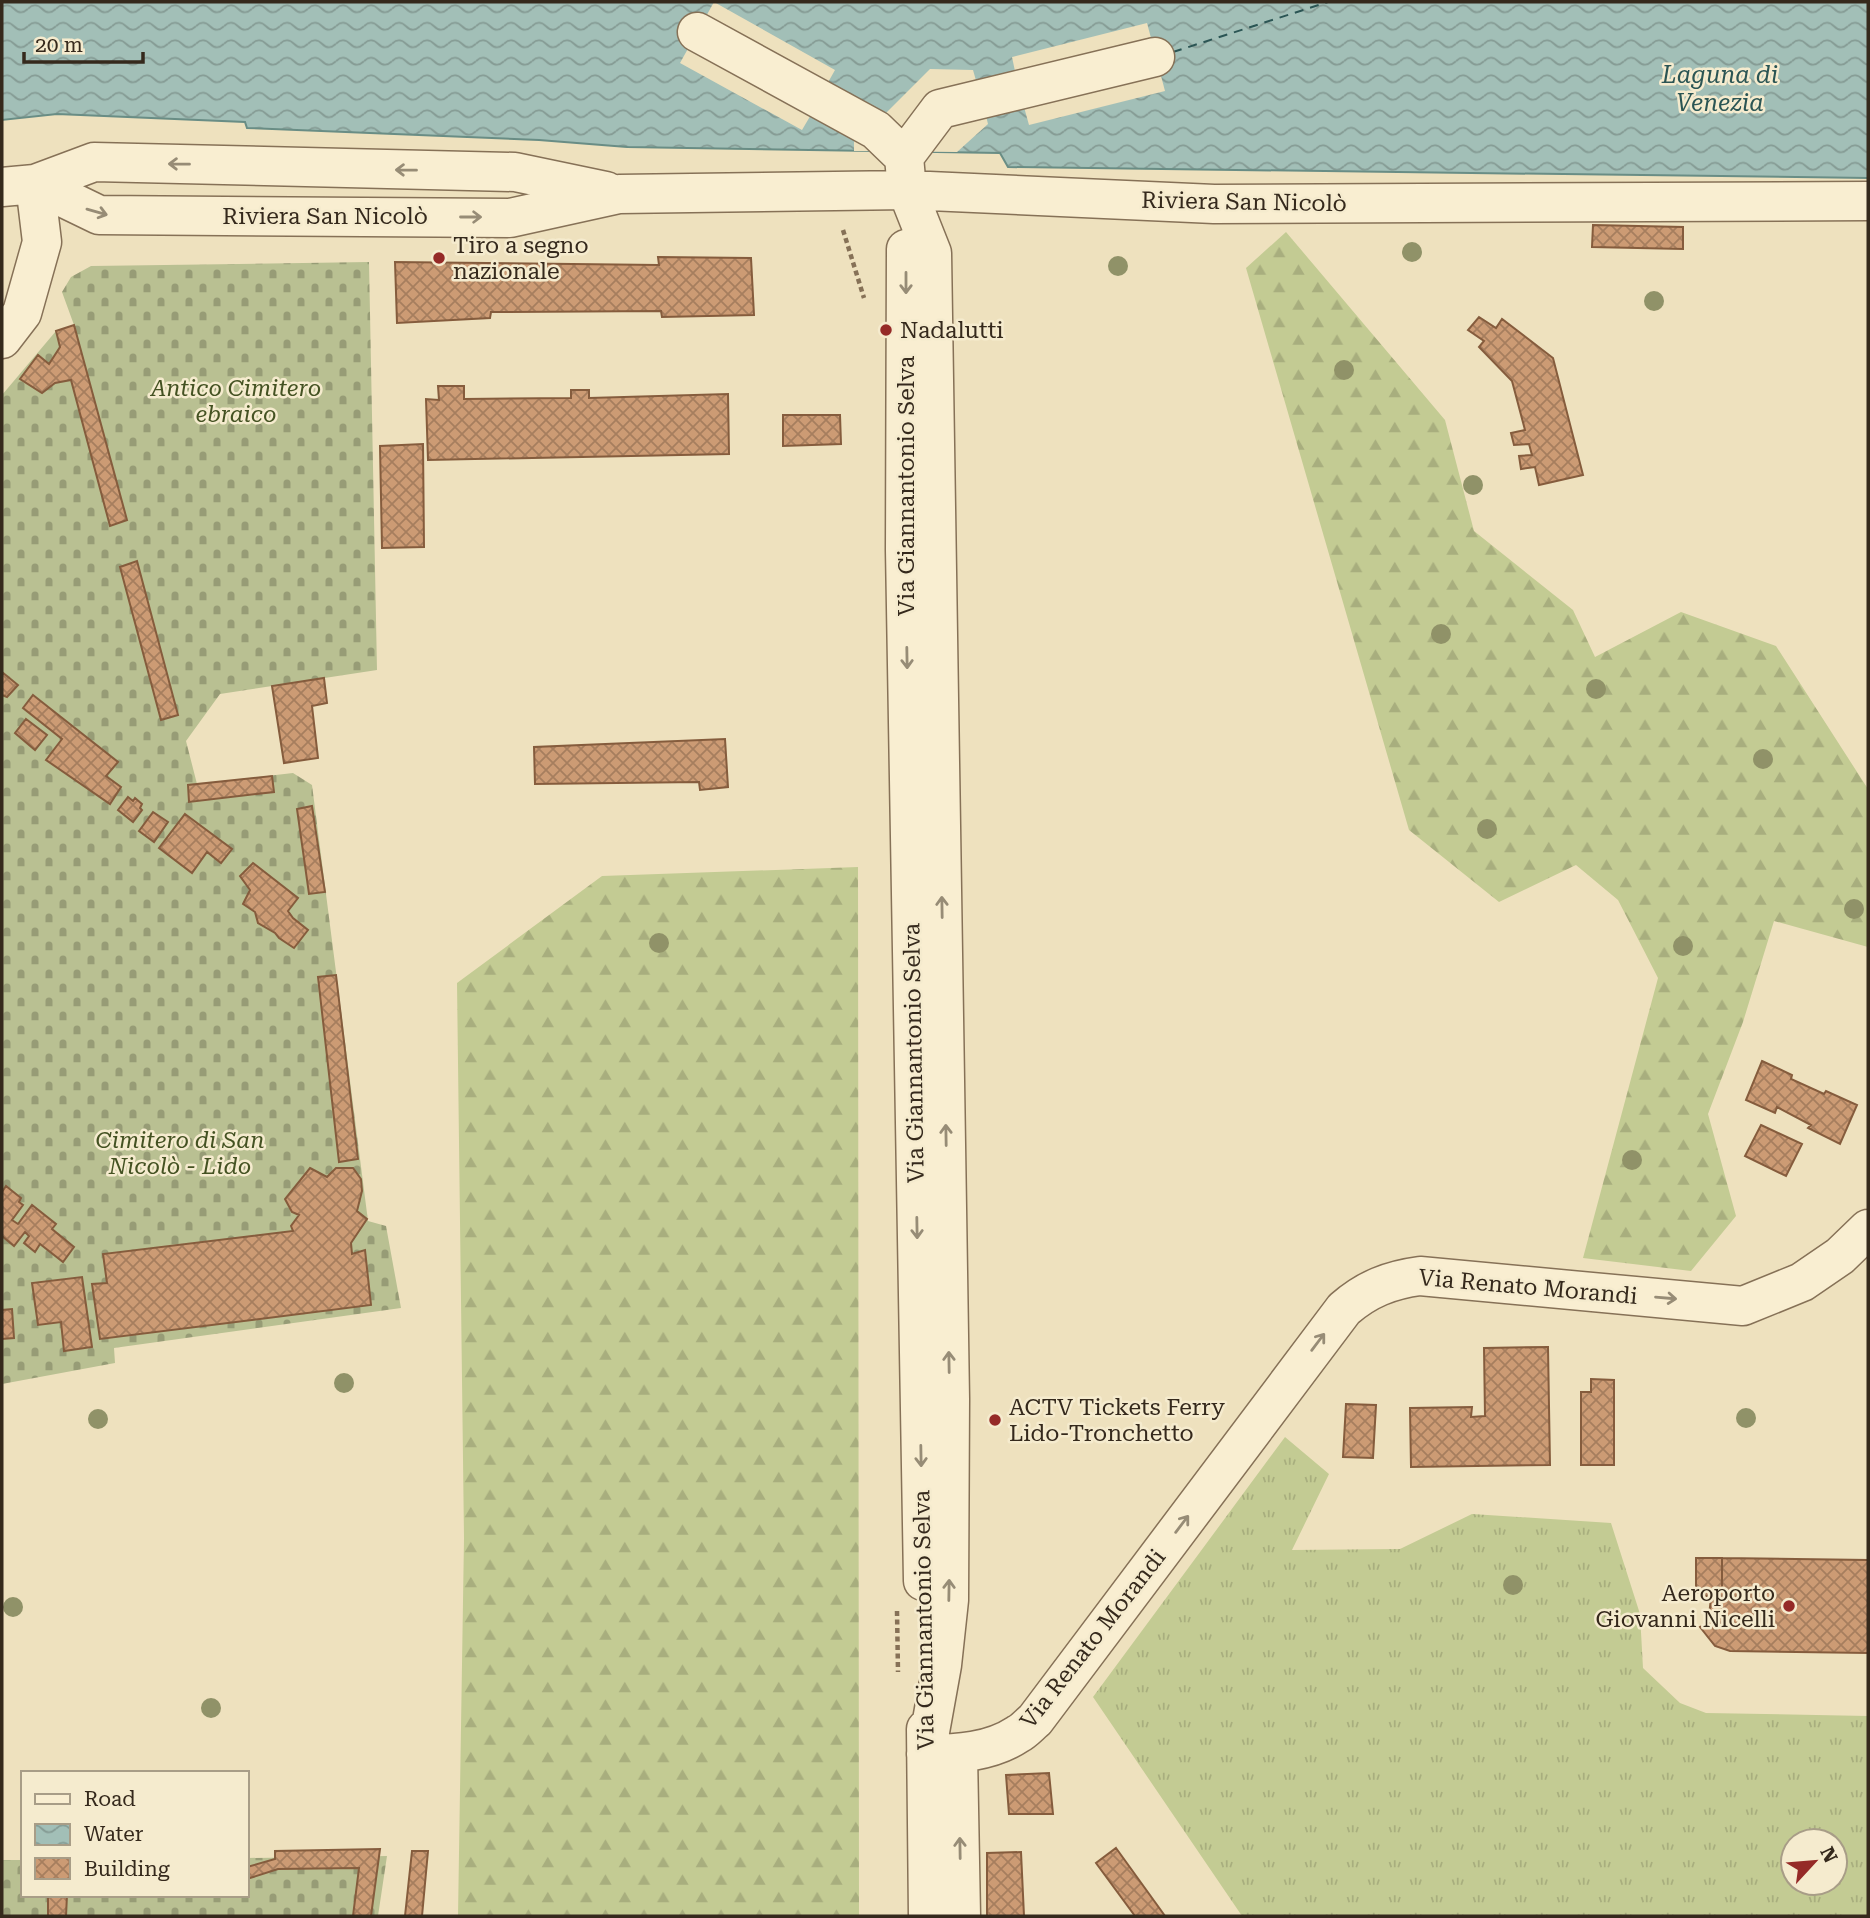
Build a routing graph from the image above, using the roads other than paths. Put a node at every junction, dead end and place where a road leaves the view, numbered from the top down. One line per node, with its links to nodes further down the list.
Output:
1 (698, 32): 3 (street)
2 (1155, 57): 3 (street)
3 (905, 174): 5 (street, Riviera San Nicolò); 6 (street, Riviera San Nicolò); 9 (street, Via Giannantonio Selva)
4 (18, 186): 5 (street, Riviera San Nicolò, one-way to 4); 5 (street, Riviera San Nicolò, one-way to 5); 7 (street)
5 (619, 194)
6 (1868, 201)
7 (2, 339)
8 (1868, 1229): 9 (street, Via Renato Morandi, one-way to 8)
9 (942, 1754): 10 (street, Via Giannantonio Selva); 11 (street, one-way to 9)
10 (928, 1916)
11 (961, 1916)

